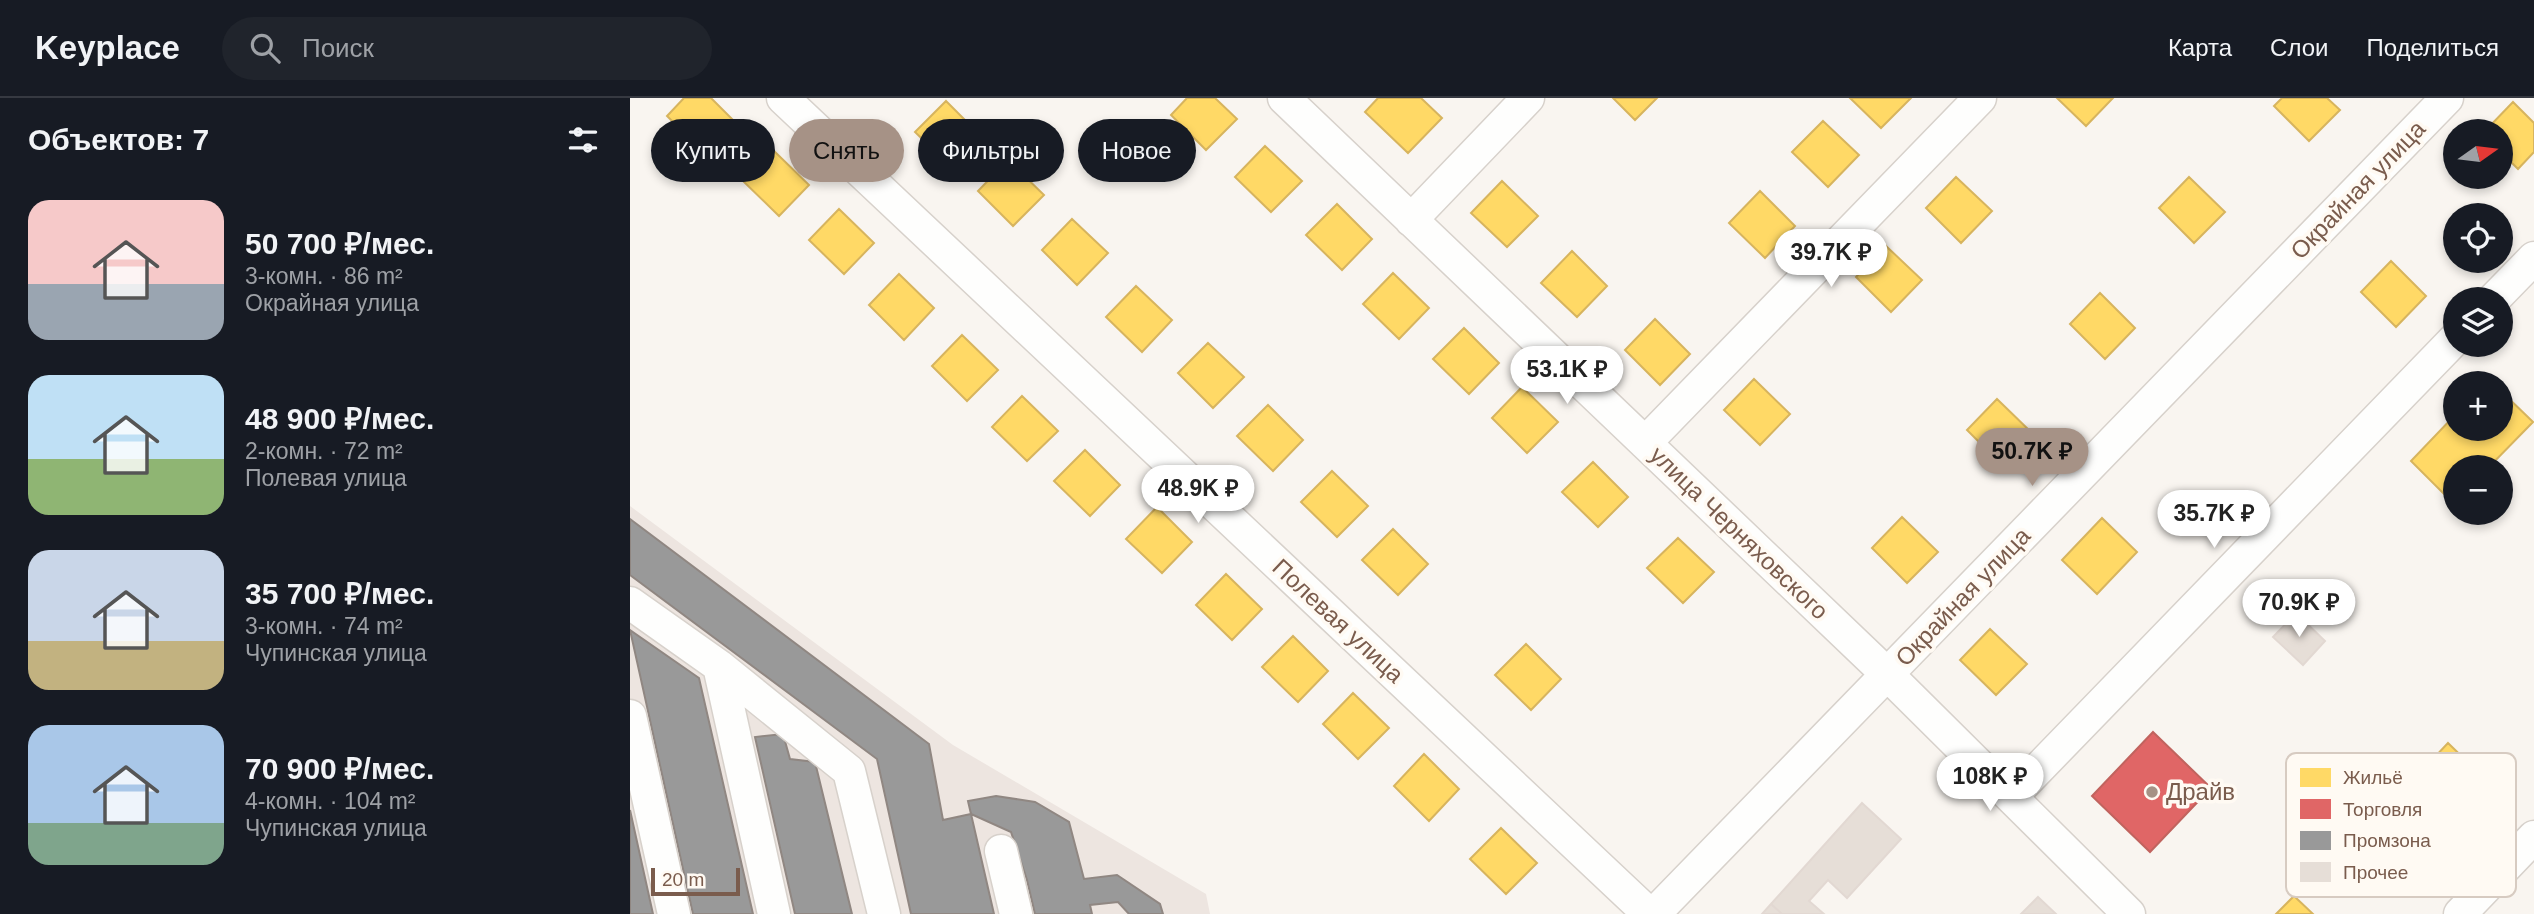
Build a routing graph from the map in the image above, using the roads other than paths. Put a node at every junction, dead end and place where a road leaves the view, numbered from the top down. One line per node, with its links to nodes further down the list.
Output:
1 (783, 98): 24 (street, Полевая улица)
2 (1284, 98): 6 (street, улица Черняховского)
3 (1528, 98): 6 (street)
4 (1980, 98): 10 (street)
5 (2447, 98): 13 (street, Окрайная улица)
6 (1411, 220): 10 (street, улица Черняховского)
7 (2534, 258): 8 (street)
8 (2506, 287)
9 (2443, 351): 15 (street)
10 (1645, 443): 13 (street, улица Черняховского)
11 (630, 603): 12 (street)
12 (719, 666): 21 (street); 22 (street)
13 (1888, 675): 15 (street, улица Черняховского); 25 (street, Окрайная улица)
14 (630, 716): 20 (street)
15 (2011, 797): 26 (street, улица Черняховского)
16 (2534, 837): 18 (street)
17 (1001, 851): 23 (street)
18 (2516, 856)
19 (2476, 897): 27 (street)
20 (674, 914)
21 (774, 914)
22 (884, 914)
23 (1016, 914)
24 (1649, 914)
25 (1654, 914)
26 (2129, 914)
27 (2460, 914)

